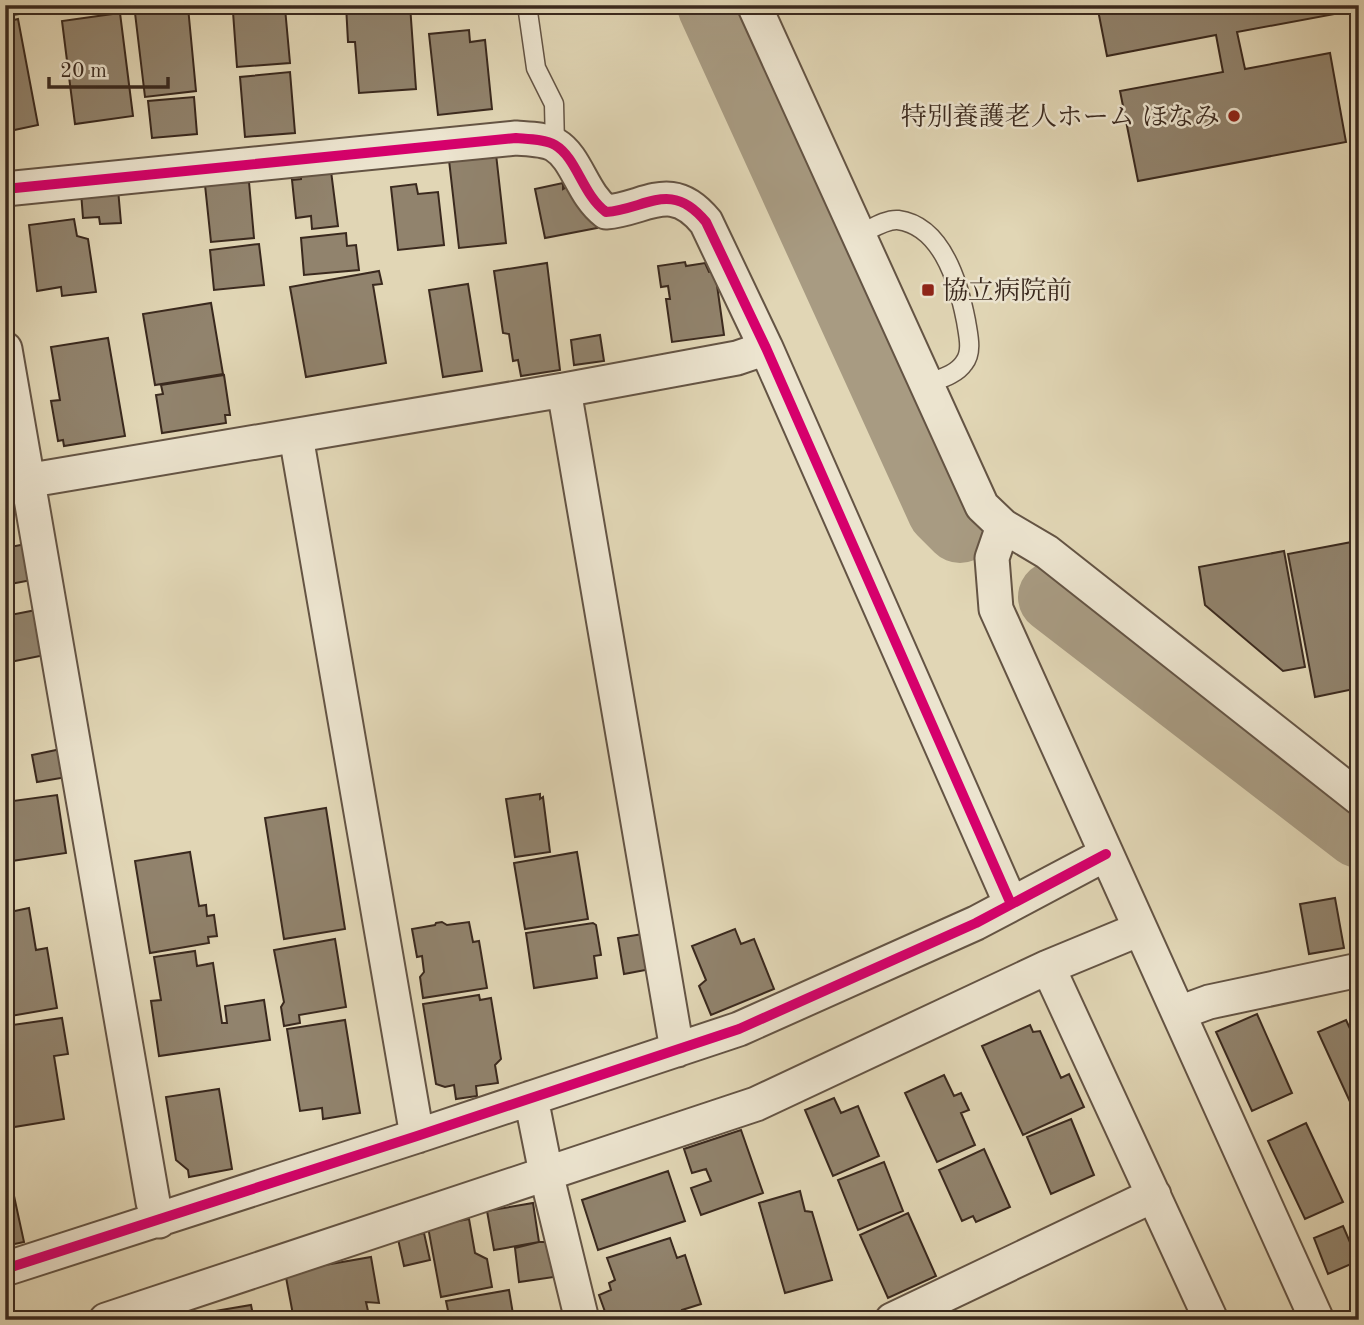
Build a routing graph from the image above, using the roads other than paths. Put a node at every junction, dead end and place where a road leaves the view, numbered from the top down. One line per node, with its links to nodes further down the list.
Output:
1 (527, 5): 3 (lane)
2 (754, 5): 5 (street)
3 (555, 145): 4 (street); 6 (street)
4 (5, 189)
5 (875, 228): 8 (street); 8 (lane)
6 (766, 348): 9 (street); 15 (street)
7 (5, 349): 11 (street)
8 (942, 378): 12 (street)
9 (564, 390): 10 (street); 20 (street)
10 (296, 436): 11 (street); 22 (street)
11 (17, 483): 25 (street)
12 (1003, 526): 13 (street); 14 (street)
13 (1359, 798)
14 (1106, 854): 15 (street); 16 (street)
15 (1011, 904): 20 (street)
16 (1140, 929): 17 (street); 19 (street)
17 (1048, 967): 23 (street); 24 (street)
18 (1359, 970): 19 (street)
19 (1179, 1013): 31 (street)
20 (677, 1050): 21 (street)
21 (531, 1098): 22 (street); 23 (street)
22 (417, 1136): 25 (street)
23 (546, 1173): 27 (street); 28 (street)
24 (1154, 1195): 29 (street); 30 (street)
25 (159, 1221): 26 (street)
26 (5, 1269)
27 (106, 1320)
28 (582, 1320)
29 (892, 1320)
30 (1211, 1320)
31 (1317, 1320)

